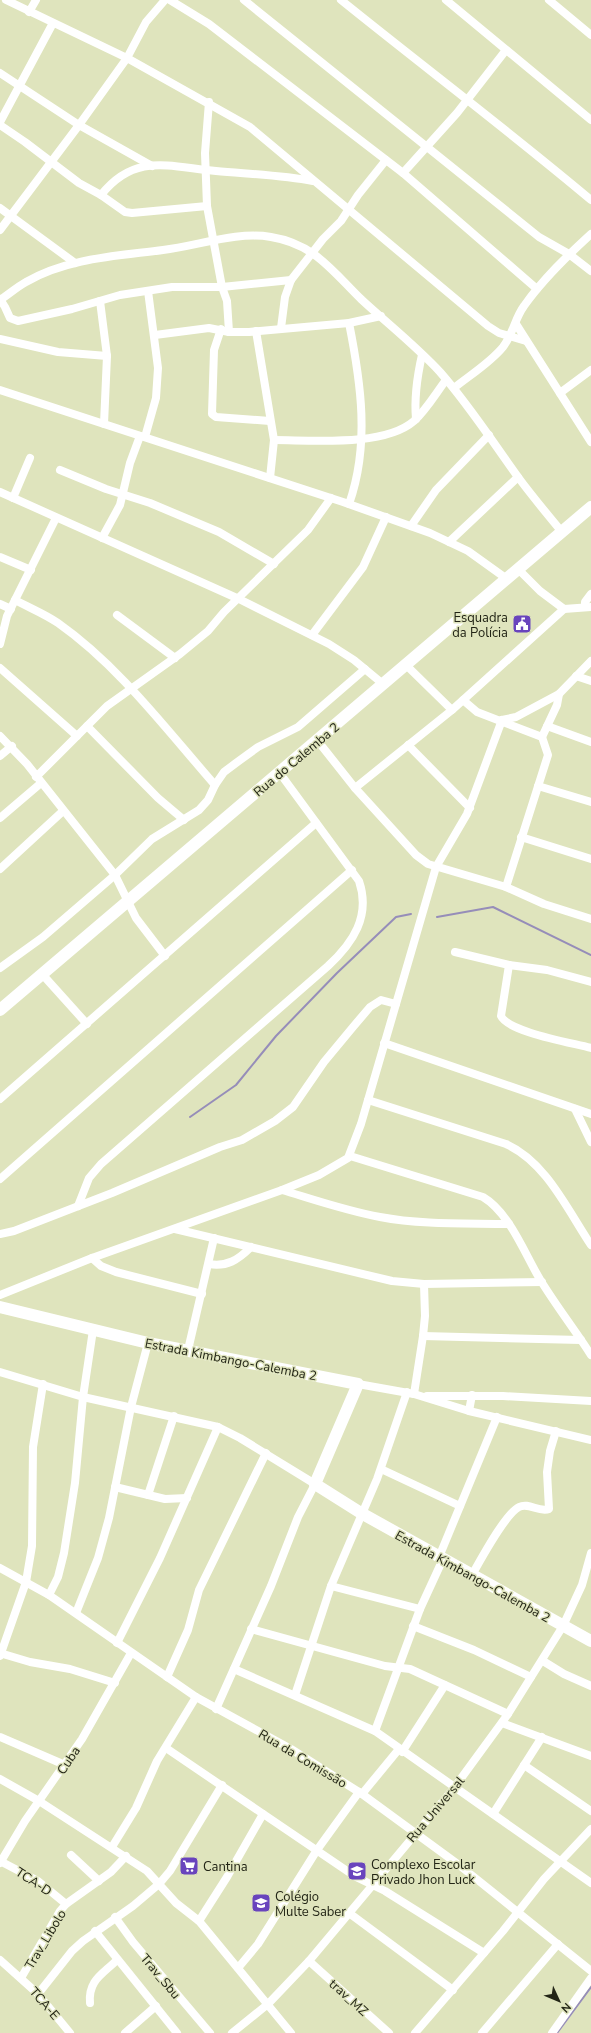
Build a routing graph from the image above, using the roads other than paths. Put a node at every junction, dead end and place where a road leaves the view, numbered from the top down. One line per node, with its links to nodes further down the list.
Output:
1 (6, 0): 9 (street)
2 (36, 0): 9 (street)
3 (166, 0): 13 (street)
4 (170, 0): 23 (street)
5 (244, 0): 22 (street)
6 (341, 0): 16 (street)
7 (446, 0): 12 (street)
8 (549, 0): 11 (street)
9 (30, 12): 10 (street)
10 (53, 23): 13 (street); 15 (street)
11 (591, 35)
12 (506, 50): 16 (street); 18 (street)
13 (127, 58): 17 (street); 21 (street)
14 (0, 73): 15 (street)
15 (20, 85): 19 (street); 21 (street)
16 (468, 99): 22 (street); 30 (street)
17 (209, 102): 26 (street); 28 (street)
18 (591, 120)
19 (0, 122)
20 (0, 125): 24 (street)
21 (79, 125): 24 (street); 25 (street)
22 (426, 147): 27 (street); 39 (street)
23 (386, 160): 27 (street); 33 (street)
24 (50, 163): 29 (street); 34 (street)
25 (152, 166): 26 (street); 29 (street)
26 (205, 170): 28 (street); 31 (street)
27 (403, 173): 44 (street)
28 (314, 181): 33 (street)
29 (101, 195): 31 (street)
30 (591, 200)
31 (206, 206): 37 (street)
32 (0, 208): 34 (street)
33 (347, 210): 38 (street); 56 (street)
34 (9, 216): 35 (street); 40 (street)
35 (0, 230)
36 (591, 234): 39 (street)
37 (214, 240): 38 (street); 40 (street); 43 (street)
38 (312, 252): 42 (street); 48 (street)
39 (569, 254): 41 (street); 44 (street)
40 (75, 263): 46 (street)
41 (591, 272)
42 (291, 280): 43 (street); 51 (street)
43 (222, 287): 45 (street); 54 (street)
44 (537, 289): 50 (street)
45 (148, 291): 47 (street); 55 (street)
46 (0, 300): 47 (street)
47 (100, 301): 60 (street)
48 (381, 316): 49 (street); 59 (street)
49 (349, 323): 51 (street); 71 (street)
50 (516, 324): 56 (street); 58 (street)
51 (281, 328): 53 (street)
52 (221, 329): 54 (street); 55 (street); 67 (street)
53 (256, 331): 54 (street); 67 (street)
54 (230, 332)
55 (155, 335): 70 (street)
56 (509, 337): 58 (street); 63 (street)
57 (0, 338): 60 (street)
58 (526, 341): 65 (street)
59 (422, 355): 62 (street); 66 (street)
60 (107, 356): 68 (street)
61 (591, 370): 65 (street)
62 (446, 380): 63 (street); 66 (street)
63 (454, 388): 69 (street)
64 (0, 390): 68 (street)
65 (560, 393): 73 (street)
66 (416, 419): 71 (street)
67 (270, 422): 72 (street)
68 (104, 424): 70 (street)
69 (489, 435): 76 (street); 86 (street)
70 (142, 437): 77 (street); 79 (street)
71 (361, 439): 72 (street); 82 (street)
72 (274, 440): 77 (street)
73 (591, 442)
74 (30, 458): 80 (street)
75 (60, 470): 79 (street)
76 (518, 477): 87 (street); 89 (street)
77 (270, 478): 81 (street)
78 (0, 492): 80 (street)
79 (124, 493): 88 (street); 91 (street)
80 (13, 498): 85 (street)
81 (331, 498): 82 (street); 91 (street)
82 (349, 504): 84 (street)
83 (591, 507): 87 (main road, Rua do Calemba 2)
84 (386, 517): 86 (street); 103 (street)
85 (56, 518): 88 (street); 93 (street)
86 (411, 526): 89 (street)
87 (562, 532): 92 (main road, Rua do Calemba 2)
88 (102, 538): 96 (street)
89 (449, 542): 94 (street)
90 (0, 557): 93 (street)
91 (274, 564): 96 (street)
92 (518, 569): 94 (main road, Rua do Calemba 2); 101 (street)
93 (31, 570): 97 (street)
94 (507, 579): 107 (main road, Rua do Calemba 2)
95 (591, 594): 99 (street)
96 (239, 599): 103 (street); 105 (street)
97 (15, 600): 100 (street); 113 (street)
98 (0, 604): 100 (street)
99 (588, 607): 101 (street)
100 (11, 609): 104 (street)
101 (564, 609): 115 (street)
102 (117, 615): 105 (street)
103 (312, 635): 109 (street)
104 (0, 644)
105 (175, 658): 113 (street)
106 (591, 661): 110 (street)
107 (406, 665): 112 (main road, Rua do Calemba 2); 116 (street)
108 (0, 668): 121 (street)
109 (365, 669): 112 (street); 130 (street)
110 (576, 676): 111 (street); 114 (street)
111 (591, 681)
112 (383, 684): 123 (main road, Rua do Calemba 2)
113 (131, 689): 118 (street); 130 (street)
114 (559, 694): 117 (street); 119 (street)
115 (463, 700): 116 (street); 117 (street)
116 (452, 710): 125 (street)
117 (502, 720): 122 (street); 134 (street)
118 (87, 726): 121 (street); 137 (street)
119 (547, 726): 122 (street); 124 (street)
120 (0, 736): 126 (street)
121 (78, 736): 129 (street)
122 (542, 737): 131 (street)
123 (317, 740): 128 (main road, Rua do Calemba 2); 132 (street)
124 (591, 742)
125 (408, 745): 132 (street); 134 (street)
126 (12, 746): 127 (street); 129 (street)
127 (0, 756)
128 (279, 772): 138 (street); 146 (main road, Rua do Calemba 2)
129 (38, 780): 135 (street); 136 (street)
130 (215, 785): 137 (street)
131 (538, 786): 133 (street); 139 (street)
132 (355, 788): 141 (street)
133 (591, 802)
134 (470, 808): 141 (street)
135 (63, 811): 142 (street); 144 (street)
136 (0, 818)
137 (184, 820): 144 (street)
138 (316, 823): 143 (street); 149 (street)
139 (521, 837): 140 (street); 145 (street)
140 (591, 859)
141 (436, 867): 145 (street); 154 (street)
142 (0, 869)
143 (352, 870): 165 (street); 167 (street)
144 (115, 875): 146 (street); 151 (street)
145 (506, 887): 147 (street)
146 (129, 900): 149 (street); 152 (main road, Rua do Calemba 2)
147 (591, 919)
148 (455, 952): 150 (street)
149 (165, 956): 156 (street)
150 (509, 965): 153 (street); 158 (street)
151 (0, 968)
152 (42, 974): 155 (main road, Rua do Calemba 2); 156 (street)
153 (591, 982)
154 (396, 1004): 157 (street); 167 (street)
155 (0, 1010)
156 (87, 1024): 159 (street)
157 (384, 1043): 160 (street); 161 (street)
158 (591, 1048)
159 (0, 1100)
160 (368, 1100): 164 (street); 172 (street)
161 (575, 1109): 162 (street); 163 (street)
162 (591, 1114)
163 (591, 1142)
164 (350, 1156): 166 (street); 168 (street)
165 (0, 1179)
166 (282, 1190): 168 (street); 169 (street)
167 (78, 1206): 170 (street)
168 (509, 1224): 176 (street)
169 (174, 1228): 171 (street); 174 (street)
170 (0, 1234)
171 (214, 1238): 173 (street); 175 (street)
172 (591, 1245)
173 (251, 1247): 175 (street); 177 (street)
174 (92, 1258): 178 (street); 179 (street)
175 (209, 1264): 178 (street)
176 (542, 1282): 177 (street); 183 (street)
177 (424, 1284): 182 (street)
178 (202, 1294): 185 (street)
179 (0, 1295)
180 (0, 1307): 181 (main road, Estrada Kimbango-Calemba 2)
181 (93, 1330): 184 (main road, Estrada Kimbango-Calemba 2); 193 (street)
182 (423, 1336): 183 (street); 190 (street)
183 (581, 1340): 186 (street)
184 (148, 1343): 185 (main road, Estrada Kimbango-Calemba 2); 195 (street)
185 (188, 1350): 189 (main road, Estrada Kimbango-Calemba 2)
186 (591, 1355)
187 (0, 1372): 188 (street, Estrada Kimbango-Calemba 2)
188 (43, 1384): 193 (street, Estrada Kimbango-Calemba 2); 214 (street)
189 (358, 1384): 190 (street); 204 (main road)
190 (410, 1393): 192 (street); 203 (street)
191 (472, 1395): 192 (street); 194 (street); 196 (street)
192 (422, 1396): 196 (street)
193 (82, 1397): 195 (street, Estrada Kimbango-Calemba 2); 218 (street)
194 (591, 1401)
195 (131, 1407): 197 (street, Estrada Kimbango-Calemba 2); 205 (street)
196 (469, 1411): 198 (street)
197 (174, 1416): 199 (street, Estrada Kimbango-Calemba 2); 206 (street)
198 (497, 1417): 200 (street); 208 (street)
199 (218, 1427): 202 (street, Estrada Kimbango-Calemba 2); 207 (street)
200 (556, 1431): 201 (street); 213 (street)
201 (591, 1440)
202 (266, 1453): 204 (street, Estrada Kimbango-Calemba 2); 232 (street)
203 (381, 1469): 208 (street); 209 (street)
204 (315, 1484): 209 (main road, Estrada Kimbango-Calemba 2); 223 (street)
205 (115, 1488): 206 (street); 220 (street)
206 (148, 1495): 207 (street)
207 (187, 1498): 225 (street)
208 (460, 1506): 211 (street)
209 (361, 1513): 211 (main road, Estrada Kimbango-Calemba 2); 216 (street)
210 (591, 1553): 215 (street, Rua Universal)
211 (441, 1558): 213 (main road, Estrada Kimbango-Calemba 2); 219 (street)
212 (0, 1568): 214 (street, Rua da Comissão)
213 (472, 1575): 222 (main road, Estrada Kimbango-Calemba 2)
214 (26, 1582): 218 (street, Rua da Comissão); 228 (street)
215 (582, 1585): 217 (street); 222 (street, Rua Universal)
216 (331, 1586): 219 (street); 226 (street)
217 (591, 1587)
218 (49, 1595): 220 (street, Rua da Comissão)
219 (420, 1609): 221 (street)
220 (76, 1613): 225 (street, Rua da Comissão)
221 (413, 1626): 230 (street); 233 (street)
222 (563, 1626): 224 (main road, Estrada Kimbango-Calemba 2); 229 (street, Rua Universal)
223 (251, 1629): 226 (street); 231 (street)
224 (591, 1640)
225 (117, 1644): 227 (street, Rua da Comissão)
226 (312, 1646): 230 (street); 237 (street)
227 (131, 1653): 232 (street, Rua da Comissão); 234 (street, Cuba)
228 (0, 1654): 234 (street)
229 (543, 1661): 233 (street, Rua Universal); 236 (street)
230 (398, 1669): 235 (street); 242 (street)
231 (234, 1670): 237 (street); 239 (street)
232 (167, 1677): 238 (street, Rua da Comissão)
233 (531, 1677): 240 (street, Rua Universal)
234 (115, 1682): 248 (street, Cuba)
235 (445, 1685): 240 (street); 246 (street)
236 (591, 1686)
237 (294, 1695): 242 (street)
238 (196, 1696): 239 (street, Rua da Comissão); 245 (street)
239 (216, 1709): 253 (street, Rua da Comissão)
240 (508, 1714): 241 (street, Rua Universal)
241 (502, 1723): 244 (street); 252 (street, Rua Universal)
242 (374, 1732): 246 (street)
243 (0, 1737): 248 (street)
244 (542, 1737): 247 (street); 249 (street)
245 (166, 1748): 251 (street); 260 (street)
246 (401, 1750): 252 (street); 253 (street)
247 (591, 1756)
248 (65, 1765): 254 (street, Cuba)
249 (524, 1765): 255 (street); 257 (street)
250 (0, 1779): 254 (street)
251 (222, 1785): 256 (street); 268 (street)
252 (454, 1788): 257 (street); 259 (street, Rua Universal)
253 (360, 1793): 259 (street, Rua da Comissão); 261 (street)
254 (39, 1800): 260 (street); 265 (street, Cuba)
255 (591, 1811)
256 (263, 1814): 261 (street); 274 (street)
257 (493, 1814): 264 (street)
258 (591, 1829): 264 (street)
259 (415, 1833): 269 (street, Rua Universal); 271 (street, Rua da Comissão)
260 (112, 1847): 263 (street)
261 (318, 1850): 269 (street); 281 (street)
262 (71, 1855): 266 (street)
263 (126, 1856): 266 (street, Trav_Libolo); 268 (street)
264 (562, 1861): 267 (street); 271 (street)
265 (0, 1862): 270 (street, TCA-D)
266 (99, 1881): 270 (street, Trav_Libolo)
267 (591, 1883)
268 (159, 1884): 273 (street); 274 (street)
269 (372, 1885): 272 (street, Rua Universal); 277 (street)
270 (66, 1904): 283 (street, Trav_Libolo)
271 (518, 1912): 276 (street, Rua da Comissão); 277 (street)
272 (348, 1913): 280 (street, Rua Universal); 285 (street)
273 (115, 1918): 275 (street); 293 (street, Trav_Sbu)
274 (198, 1921): 281 (street)
275 (95, 1931): 279 (street); 286 (street)
276 (558, 1944): 282 (street, Rua da Comissão); 298 (street)
277 (484, 1953): 285 (street)
278 (0, 1960): 283 (street, TCA-E)
279 (118, 1960): 287 (street); 289 (street)
280 (309, 1961): 288 (street, Rua Universal); 296 (street, trav_MZ)
281 (238, 1968): 288 (street)
282 (591, 1971)
283 (22, 1978): 286 (street, TCA-E)
284 (591, 1978): 299 (street)
285 (453, 1990): 297 (street)
286 (38, 1994): 290 (street, TCA-E)
287 (90, 2003)
288 (268, 2004): 294 (street, Rua Universal); 295 (street)
289 (156, 2006): 291 (street); 292 (street)
290 (70, 2033)
291 (125, 2033)
292 (178, 2033)
293 (210, 2033)
294 (232, 2033)
295 (292, 2033)
296 (389, 2033)
297 (415, 2033)
298 (482, 2033)
299 (552, 2033)

